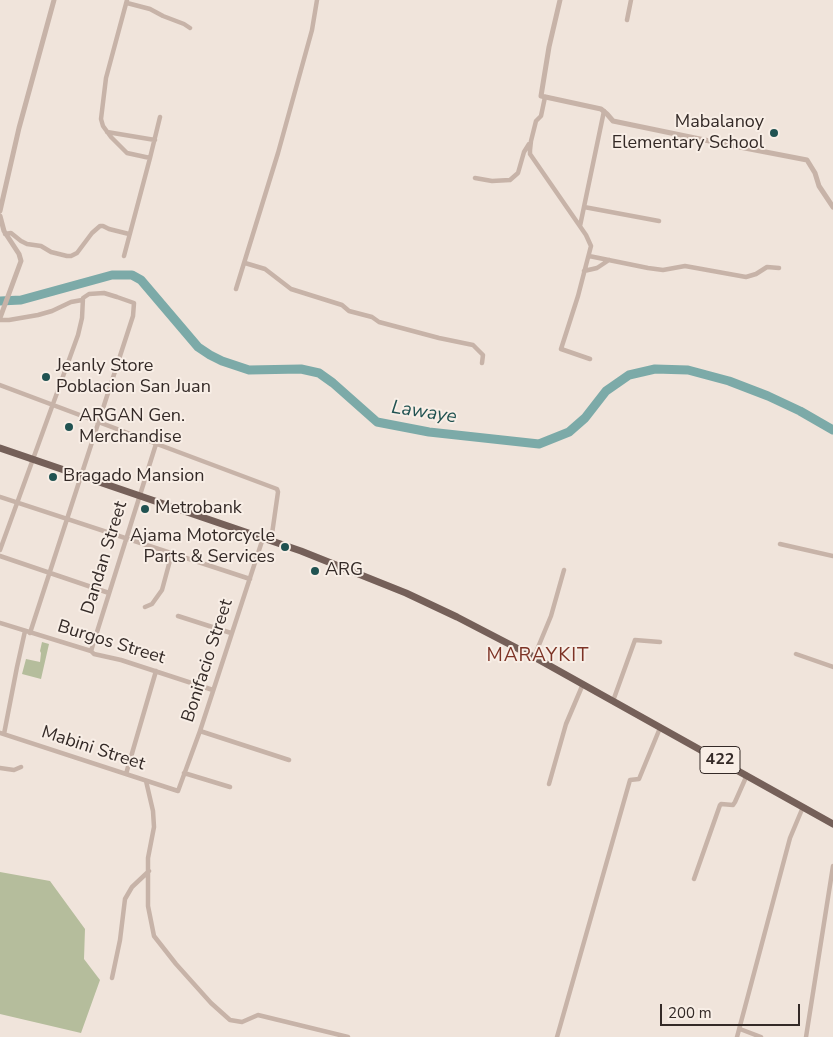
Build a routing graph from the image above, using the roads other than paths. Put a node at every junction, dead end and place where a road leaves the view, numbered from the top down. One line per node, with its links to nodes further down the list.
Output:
1 (54, 0): 18 (street)
2 (317, 0): 27 (street)
3 (560, 0): 8 (street)
4 (631, 0): 6 (street)
5 (127, 1): 7 (street); 11 (street)
6 (627, 20)
7 (190, 28)
8 (545, 97): 9 (street); 13 (street)
9 (604, 111): 16 (street); 17 (street)
10 (160, 116): 12 (street)
11 (107, 132): 12 (street); 14 (street)
12 (155, 140): 14 (street)
13 (531, 141): 15 (street); 21 (street)
14 (150, 158): 23 (street)
15 (475, 178)
16 (584, 207): 20 (street); 21 (street)
17 (833, 207)
18 (0, 211)
19 (0, 216): 22 (street)
20 (659, 221)
21 (580, 226): 25 (street)
22 (5, 234): 23 (street); 32 (street)
23 (129, 234): 24 (street)
24 (124, 256)
25 (588, 256): 26 (street); 29 (street)
26 (609, 260): 28 (street); 29 (street)
27 (245, 263): 30 (street); 34 (street)
28 (779, 268)
29 (584, 271): 33 (street)
30 (236, 289)
31 (83, 298): 32 (street); 36 (street); 37 (street)
32 (0, 318)
33 (590, 359)
34 (482, 363)
35 (0, 385): 36 (street)
36 (52, 405): 37 (street); 40 (street)
37 (98, 423): 38 (street); 41 (street)
38 (156, 444): 42 (street, Dandan Street); 48 (street)
39 (0, 448): 40 (main road, 422)
40 (32, 459): 41 (main road, 422); 44 (street)
41 (81, 476): 42 (main road, 422); 45 (street)
42 (139, 495): 46 (street, Dandan Street); 47 (main road, 422)
43 (0, 496): 44 (street)
44 (17, 502): 45 (street); 50 (street)
45 (67, 519): 46 (street); 55 (street)
46 (127, 537): 51 (street); 57 (street, Dandan Street)
47 (263, 538): 48 (main road, 422); 56 (street, Bonifacio Street)
48 (271, 541): 66 (main road, 422)
49 (780, 544): 53 (street)
50 (0, 550)
51 (172, 552): 56 (street); 58 (street)
52 (0, 556): 55 (street)
53 (833, 556)
54 (564, 570): 66 (street)
55 (50, 572): 57 (street); 61 (street)
56 (250, 578): 62 (street, Bonifacio Street)
57 (109, 593): 64 (street, Dandan Street)
58 (145, 607)
59 (178, 616): 62 (street)
60 (0, 623): 61 (street, Burgos Street)
61 (28, 632): 64 (street, Burgos Street); 74 (street)
62 (231, 633): 70 (street, Bonifacio Street)
63 (660, 642): 71 (street)
64 (90, 651): 68 (street, Burgos Street)
65 (796, 654): 67 (street)
66 (534, 657): 69 (main road, 422)
67 (833, 667)
68 (156, 671): 70 (street, Burgos Street); 79 (street)
69 (583, 684): 71 (main road, 422); 82 (street)
70 (213, 690): 73 (street, Bonifacio Street)
71 (613, 701): 72 (main road, 422)
72 (660, 728): 80 (main road, 422); 93 (street)
73 (200, 731): 75 (street); 78 (street, Bonifacio Street)
74 (2, 734): 79 (street, Mabini Street)
75 (289, 760)
76 (21, 767): 77 (street)
77 (0, 768)
78 (184, 773): 83 (street); 84 (street, Bonifacio Street)
79 (126, 774): 81 (street, Mabini Street)
80 (747, 775): 85 (main road, 422); 89 (street)
81 (146, 781): 84 (street, Mabini Street); 88 (street)
82 (549, 784)
83 (230, 786)
84 (178, 791)
85 (803, 807): 86 (main road, 422); 91 (street)
86 (833, 824)
87 (833, 866): 96 (street)
88 (148, 871): 90 (street); 92 (street)
89 (694, 879)
90 (112, 978)
91 (740, 1029): 94 (street); 95 (street)
92 (348, 1037)
93 (557, 1037)
94 (737, 1037)
95 (761, 1037)
96 (806, 1037)

